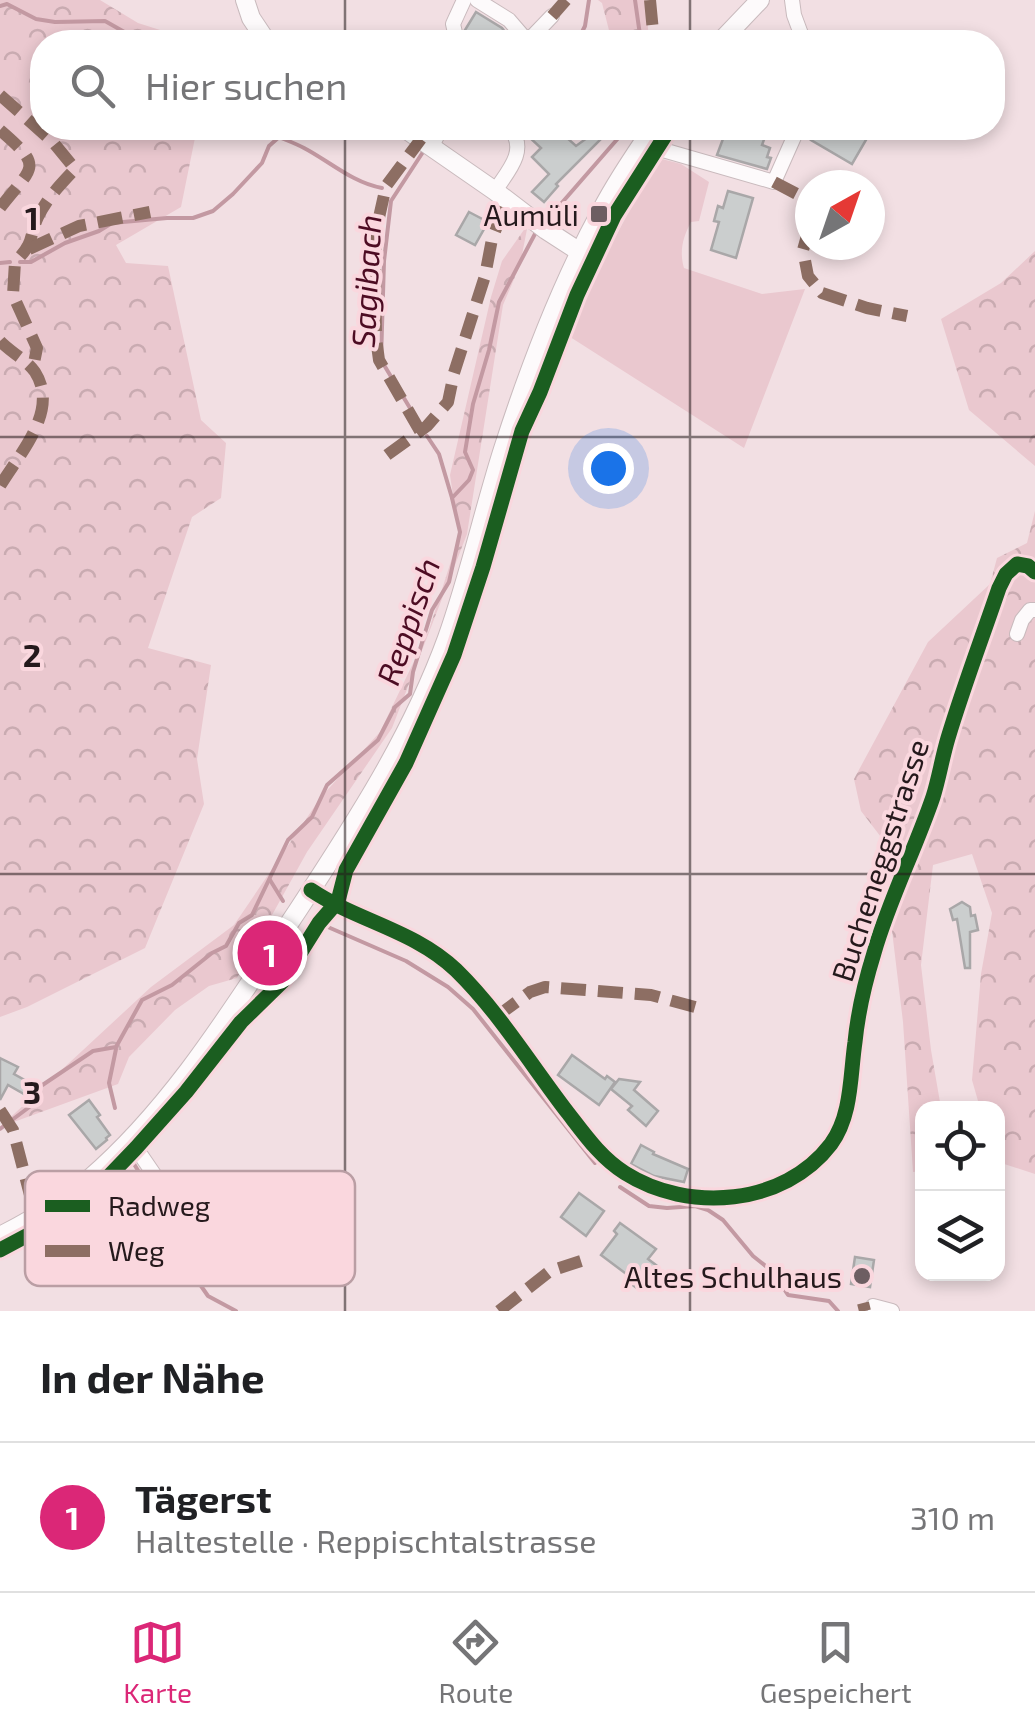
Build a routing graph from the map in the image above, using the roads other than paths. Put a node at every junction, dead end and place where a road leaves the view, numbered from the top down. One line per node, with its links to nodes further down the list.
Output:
1 (245, 0): 7 (main road)
2 (464, 0): 8 (street)
3 (477, 0): 9 (street)
4 (760, 0): 11 (main road)
5 (792, 0): 12 (street)
6 (552, 16): 10 (street)
7 (259, 30)
8 (455, 30)
9 (518, 30)
10 (539, 30)
11 (731, 30)
12 (800, 30)
13 (423, 140): 19 (main road)
14 (435, 140): 19 (street)
15 (518, 140): 20 (street)
16 (645, 140): 21 (main road)
17 (652, 140): 18 (street)
18 (793, 140)
19 (432, 146): 20 (main road)
20 (495, 190): 21 (main road)
21 (580, 252): 25 (main road)
22 (1035, 572): 25 (street, Bucheneggstrasse)
23 (1035, 610): 24 (street)
24 (1017, 634)
25 (310, 890): 26 (main road)
26 (128, 1141): 27 (main road); 28 (street)
27 (96, 1171)
28 (152, 1171)
29 (25, 1224): 30 (main road)
30 (0, 1236)
31 (873, 1306): 32 (street)
32 (892, 1311)

